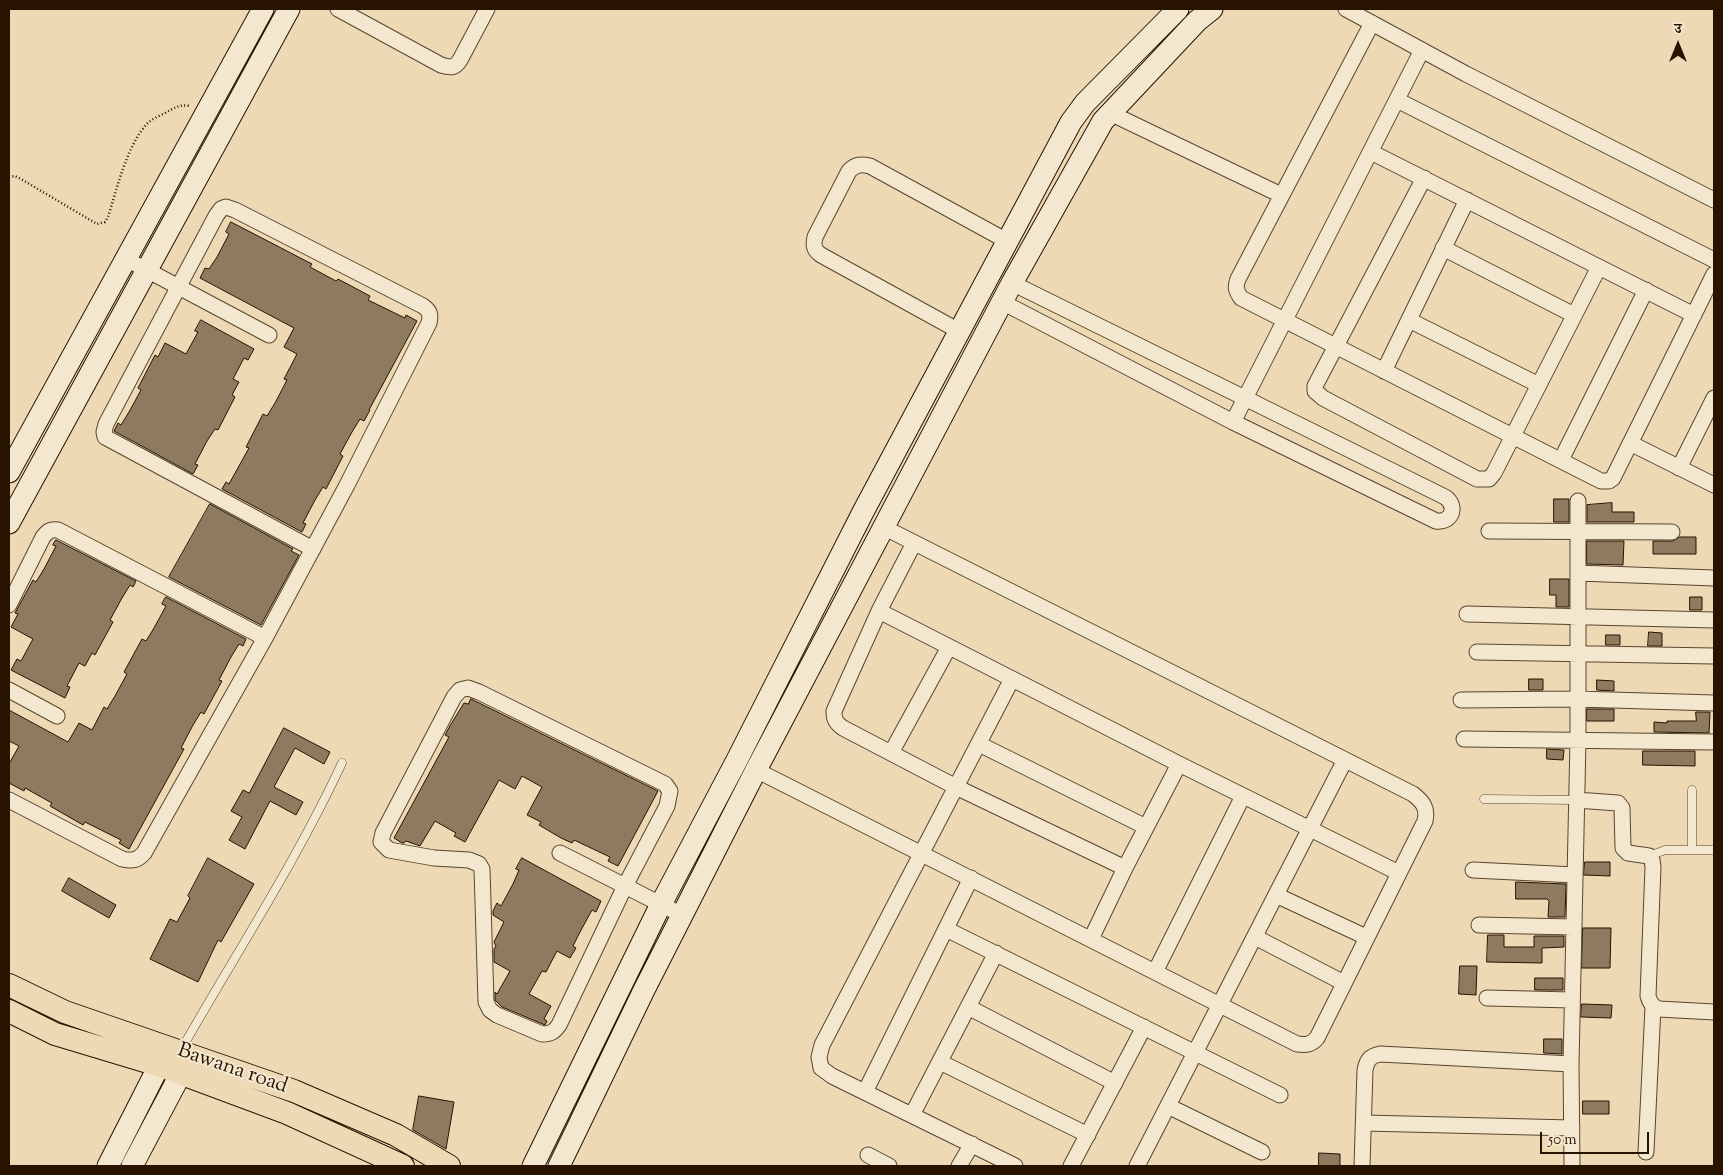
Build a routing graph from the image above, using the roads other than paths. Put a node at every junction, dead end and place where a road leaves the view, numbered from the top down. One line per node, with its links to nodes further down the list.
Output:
1 (263, 9): 19 (street)
2 (289, 9): 22 (street)
3 (338, 9): 4 (street)
4 (487, 9)
5 (1178, 9): 17 (street)
6 (1212, 9): 11 (street)
7 (1346, 9): 8 (street)
8 (1372, 23): 9 (street); 14 (street)
9 (1422, 50): 10 (street); 16 (street)
10 (1396, 100): 12 (street); 20 (street)
11 (1110, 113): 14 (street); 24 (street)
12 (1370, 152): 13 (street); 30 (street)
13 (1424, 178): 15 (street); 34 (street)
14 (1281, 195): 30 (street)
15 (1466, 200): 18 (street); 21 (street)
16 (1714, 200)
17 (1007, 241): 32 (street); 32 (street)
18 (1443, 248): 29 (street); 31 (street)
19 (126, 259): 22 (street); 44 (street)
20 (1714, 260)
21 (1599, 266): 26 (street); 29 (street)
22 (147, 270): 25 (street); 47 (street)
23 (1714, 274): 28 (street)
24 (1012, 283): 27 (street); 38 (street)
25 (178, 287): 33 (street); 53 (street); 53 (street)
26 (1646, 290): 28 (street); 42 (street)
27 (1002, 302): 39 (street); 48 (street)
28 (1694, 314): 41 (street)
29 (1574, 316): 36 (street)
30 (1284, 320): 34 (street); 38 (street)
31 (1409, 320): 35 (street); 36 (street)
32 (960, 331): 101 (street)
33 (269, 335)
34 (1336, 346): 35 (street); 40 (street)
35 (1384, 371): 40 (street)
36 (1539, 385): 40 (street)
37 (1714, 398): 43 (street)
38 (1244, 399): 39 (street); 39 (street)
39 (1233, 422)
40 (1513, 436): 42 (street)
41 (1630, 443): 42 (street); 43 (street)
42 (1561, 460)
43 (1679, 468): 45 (street)
44 (9, 472)
45 (1714, 485)
46 (1578, 501): 50 (street)
47 (9, 523)
48 (885, 528): 52 (street); 80 (street)
49 (1489, 531): 50 (street)
50 (1578, 532): 51 (street); 54 (street)
51 (1672, 532)
52 (914, 542): 57 (street); 77 (street)
53 (313, 549): 61 (street)
54 (1578, 572): 55 (street); 59 (street)
55 (1714, 578)
56 (9, 605): 61 (street)
57 (879, 611): 62 (street); 76 (street)
58 (1467, 614): 59 (street)
59 (1577, 616): 60 (street); 64 (street)
60 (1714, 620)
61 (265, 638): 85 (street)
62 (949, 647): 66 (street); 76 (street)
63 (1477, 652): 64 (street)
64 (1577, 654): 65 (street); 69 (street)
65 (1714, 656)
66 (1012, 679): 75 (street); 79 (street)
67 (9, 690): 71 (street)
68 (1462, 700): 69 (street)
69 (1577, 700): 70 (street); 73 (street)
70 (1714, 702)
71 (57, 716)
72 (1464, 739): 73 (street)
73 (1578, 740): 74 (street); 86 (street)
74 (1714, 742)
75 (979, 744): 81 (street); 87 (street)
76 (891, 753): 81 (street)
77 (1345, 760): 88 (street); 96 (street)
78 (342, 763): 122 (lane)
79 (1179, 764): 83 (street); 87 (street)
80 (756, 770): 92 (street); 102 (street)
81 (956, 787): 92 (street); 94 (street)
82 (1692, 790): 89 (lane)
83 (1243, 796): 88 (street); 110 (street)
84 (1484, 799): 86 (lane)
85 (9, 800)
86 (1576, 800): 93 (street); 97 (street)
87 (1146, 827): 94 (street)
88 (1310, 829): 96 (street); 100 (street)
89 (1692, 850): 90 (lane); 93 (lane)
90 (1714, 850)
91 (560, 852): 99 (street)
92 (922, 854): 98 (street); 126 (street)
93 (1649, 856): 117 (street)
94 (1125, 868): 108 (street)
95 (1473, 870): 97 (street)
96 (1399, 873): 107 (street)
97 (1575, 875): 104 (street)
98 (971, 878): 105 (street); 108 (street)
99 (625, 886): 99 (street); 101 (street)
100 (1276, 894): 106 (street); 107 (street)
101 (661, 904): 102 (street); 141 (street)
102 (682, 915): 142 (street)
103 (1479, 924): 104 (street)
104 (1574, 927): 114 (street)
105 (946, 929): 109 (street); 126 (street)
106 (1255, 937): 111 (street); 115 (street)
107 (1366, 937): 111 (street)
108 (1091, 939): 110 (street)
109 (996, 953): 116 (street); 120 (street)
110 (1156, 972): 115 (street)
111 (1344, 983): 115 (street)
112 (9, 985): 122 (main road, Bawana road)
113 (1487, 998): 114 (street)
114 (1572, 1000): 124 (street)
115 (1220, 1004): 121 (street)
116 (968, 1007): 123 (street); 125 (street)
117 (1653, 1007): 119 (street); 135 (street)
118 (9, 1011): 122 (main road, Bawana road)
119 (1714, 1012)
120 (1144, 1027): 121 (street); 125 (street)
121 (1195, 1053): 127 (street); 128 (street)
122 (176, 1059): 137 (street); 138 (street); 139 (main road, Bawana road); 140 (main road, Bawana road)
123 (940, 1062): 129 (street); 132 (street)
124 (1571, 1064): 130 (street); 131 (street)
125 (1115, 1083): 132 (street)
126 (865, 1092): 129 (street)
127 (1280, 1095)
128 (1168, 1106): 134 (street); 147 (street)
129 (912, 1115): 133 (street)
130 (1364, 1122): 131 (street); 148 (street)
131 (1572, 1128): 149 (street)
132 (1088, 1135): 146 (street)
133 (972, 1144): 144 (street); 145 (street)
134 (1262, 1152)
135 (1646, 1152)
136 (868, 1155): 143 (street)
137 (108, 1166)
138 (132, 1166)
139 (403, 1166)
140 (449, 1166)
141 (533, 1166)
142 (558, 1166)
143 (889, 1166)
144 (959, 1166)
145 (1015, 1166)
146 (1071, 1166)
147 (1139, 1166)
148 (1362, 1166)
149 (1572, 1166)

